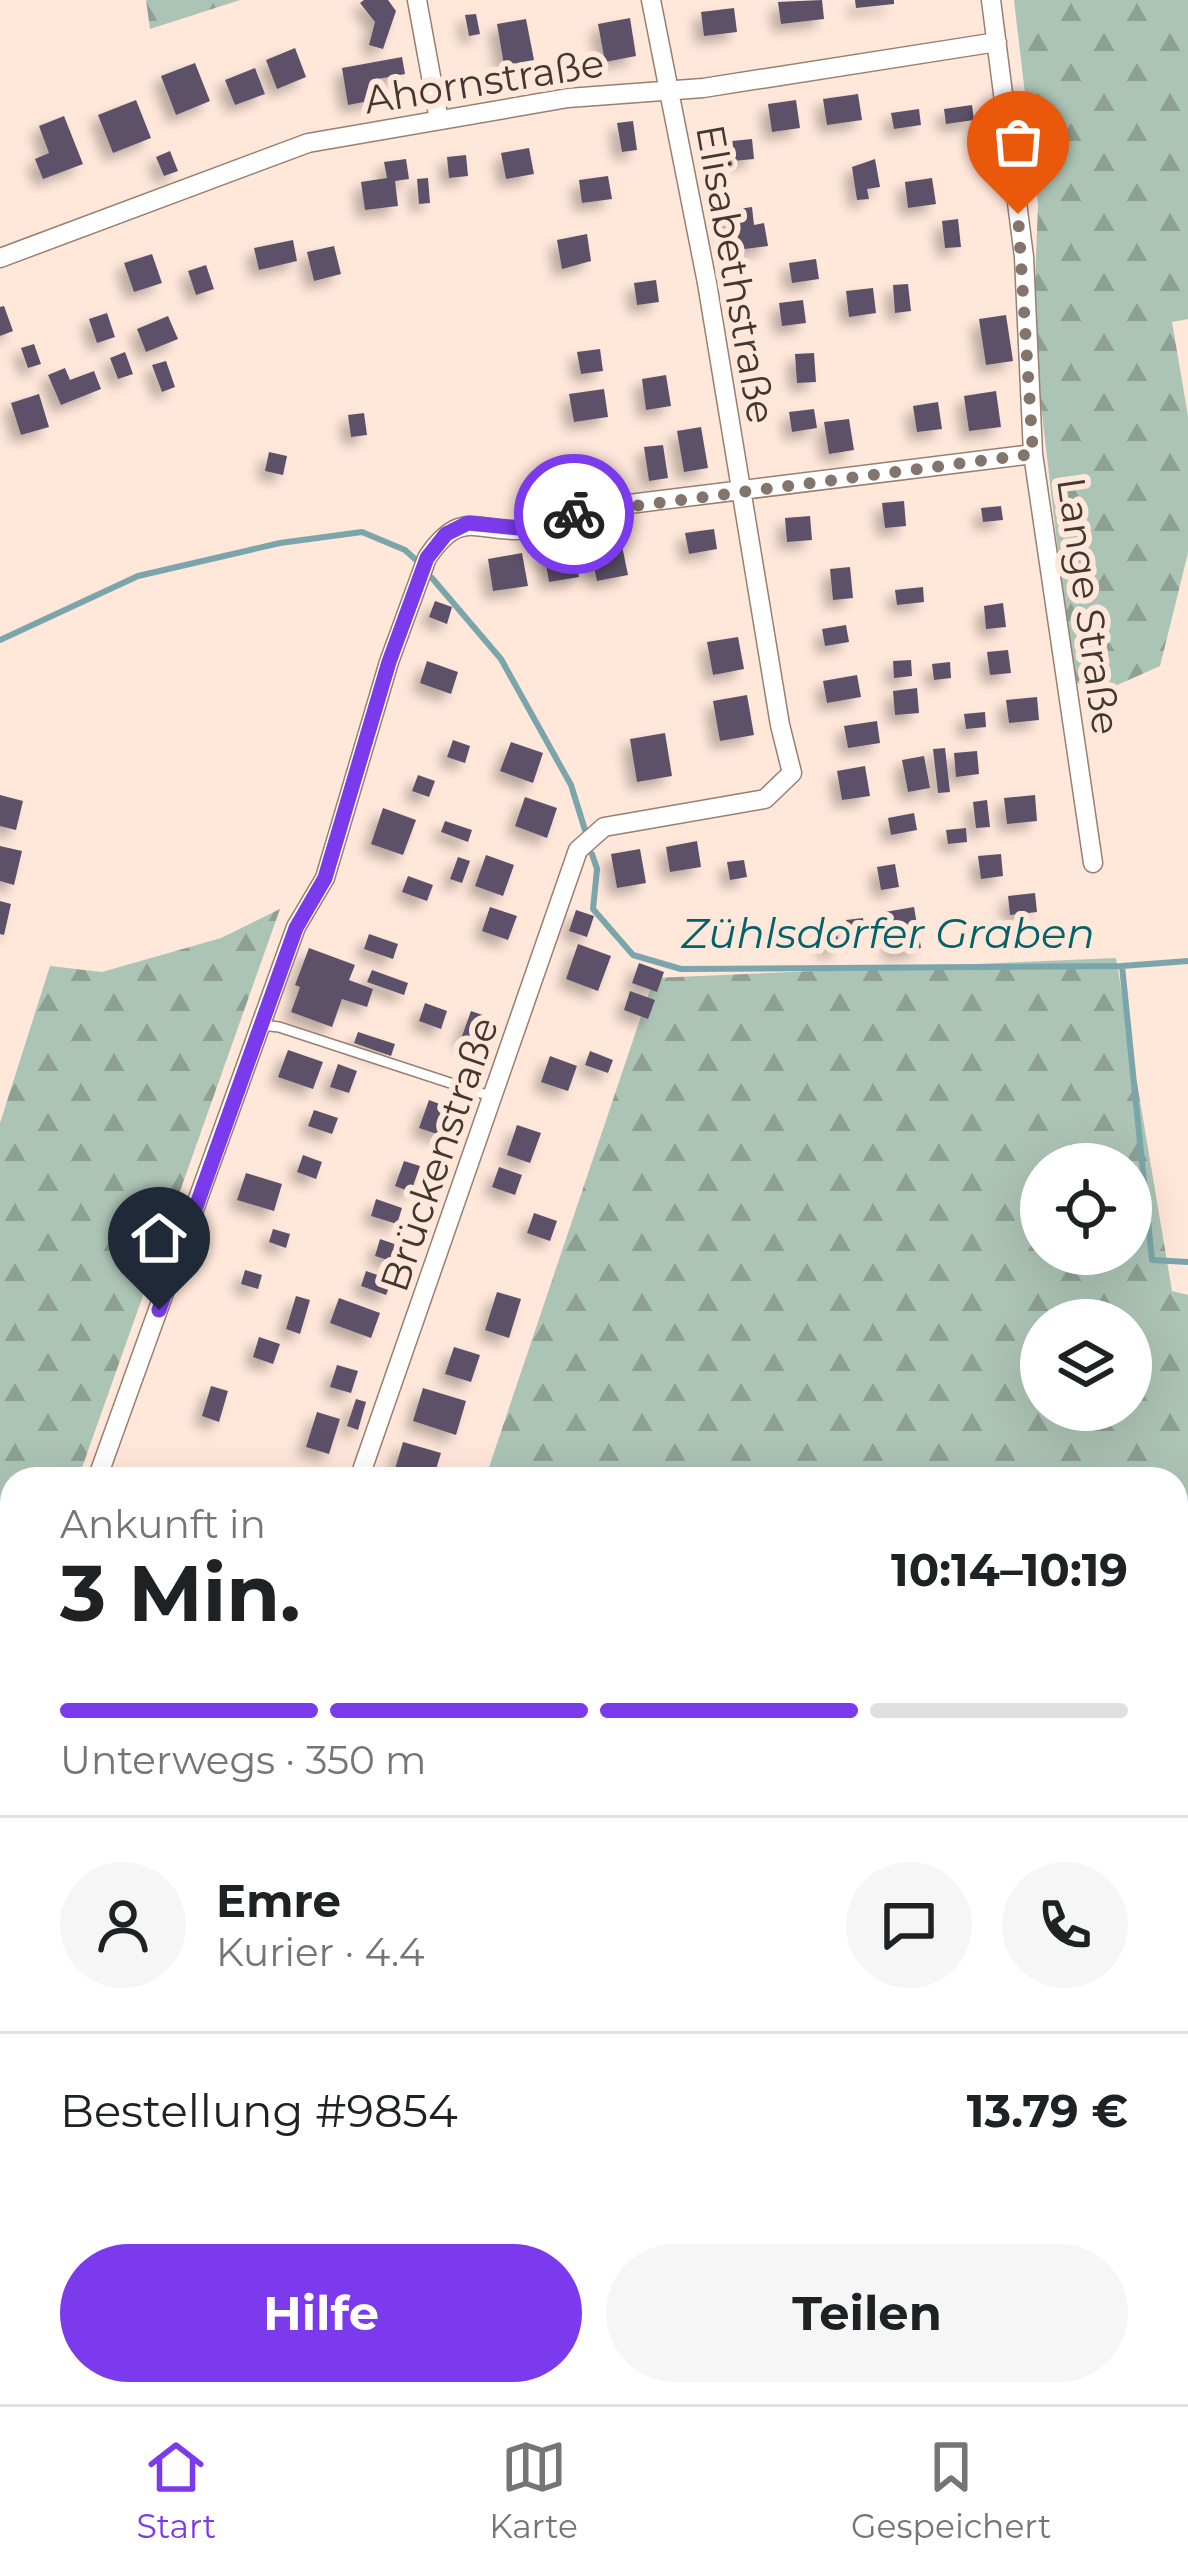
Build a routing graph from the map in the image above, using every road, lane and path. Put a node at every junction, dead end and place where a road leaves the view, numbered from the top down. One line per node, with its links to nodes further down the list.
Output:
1 (417, 0): 6 (street)
2 (651, 0): 5 (street, Elisabethstraße)
3 (992, 0): 4 (street, Lange Straße)
4 (997, 42): 5 (street, Ahornstraße); 8 (street, Lange Straße)
5 (668, 88): 6 (street, Ahornstraße); 9 (street, Elisabethstraße)
6 (439, 121): 7 (street, Ahornstraße)
7 (0, 258)
8 (1033, 454): 9 (street); 11 (street, Lange Straße)
9 (742, 492): 10 (street, Elisabethstraße); 12 (street)
10 (578, 850): 13 (street, Brückenstraße)
11 (1094, 863)
12 (260, 1025): 13 (lane); 14 (street)
13 (494, 1097): 15 (street, Brückenstraße)
14 (102, 1467)
15 (363, 1467)

